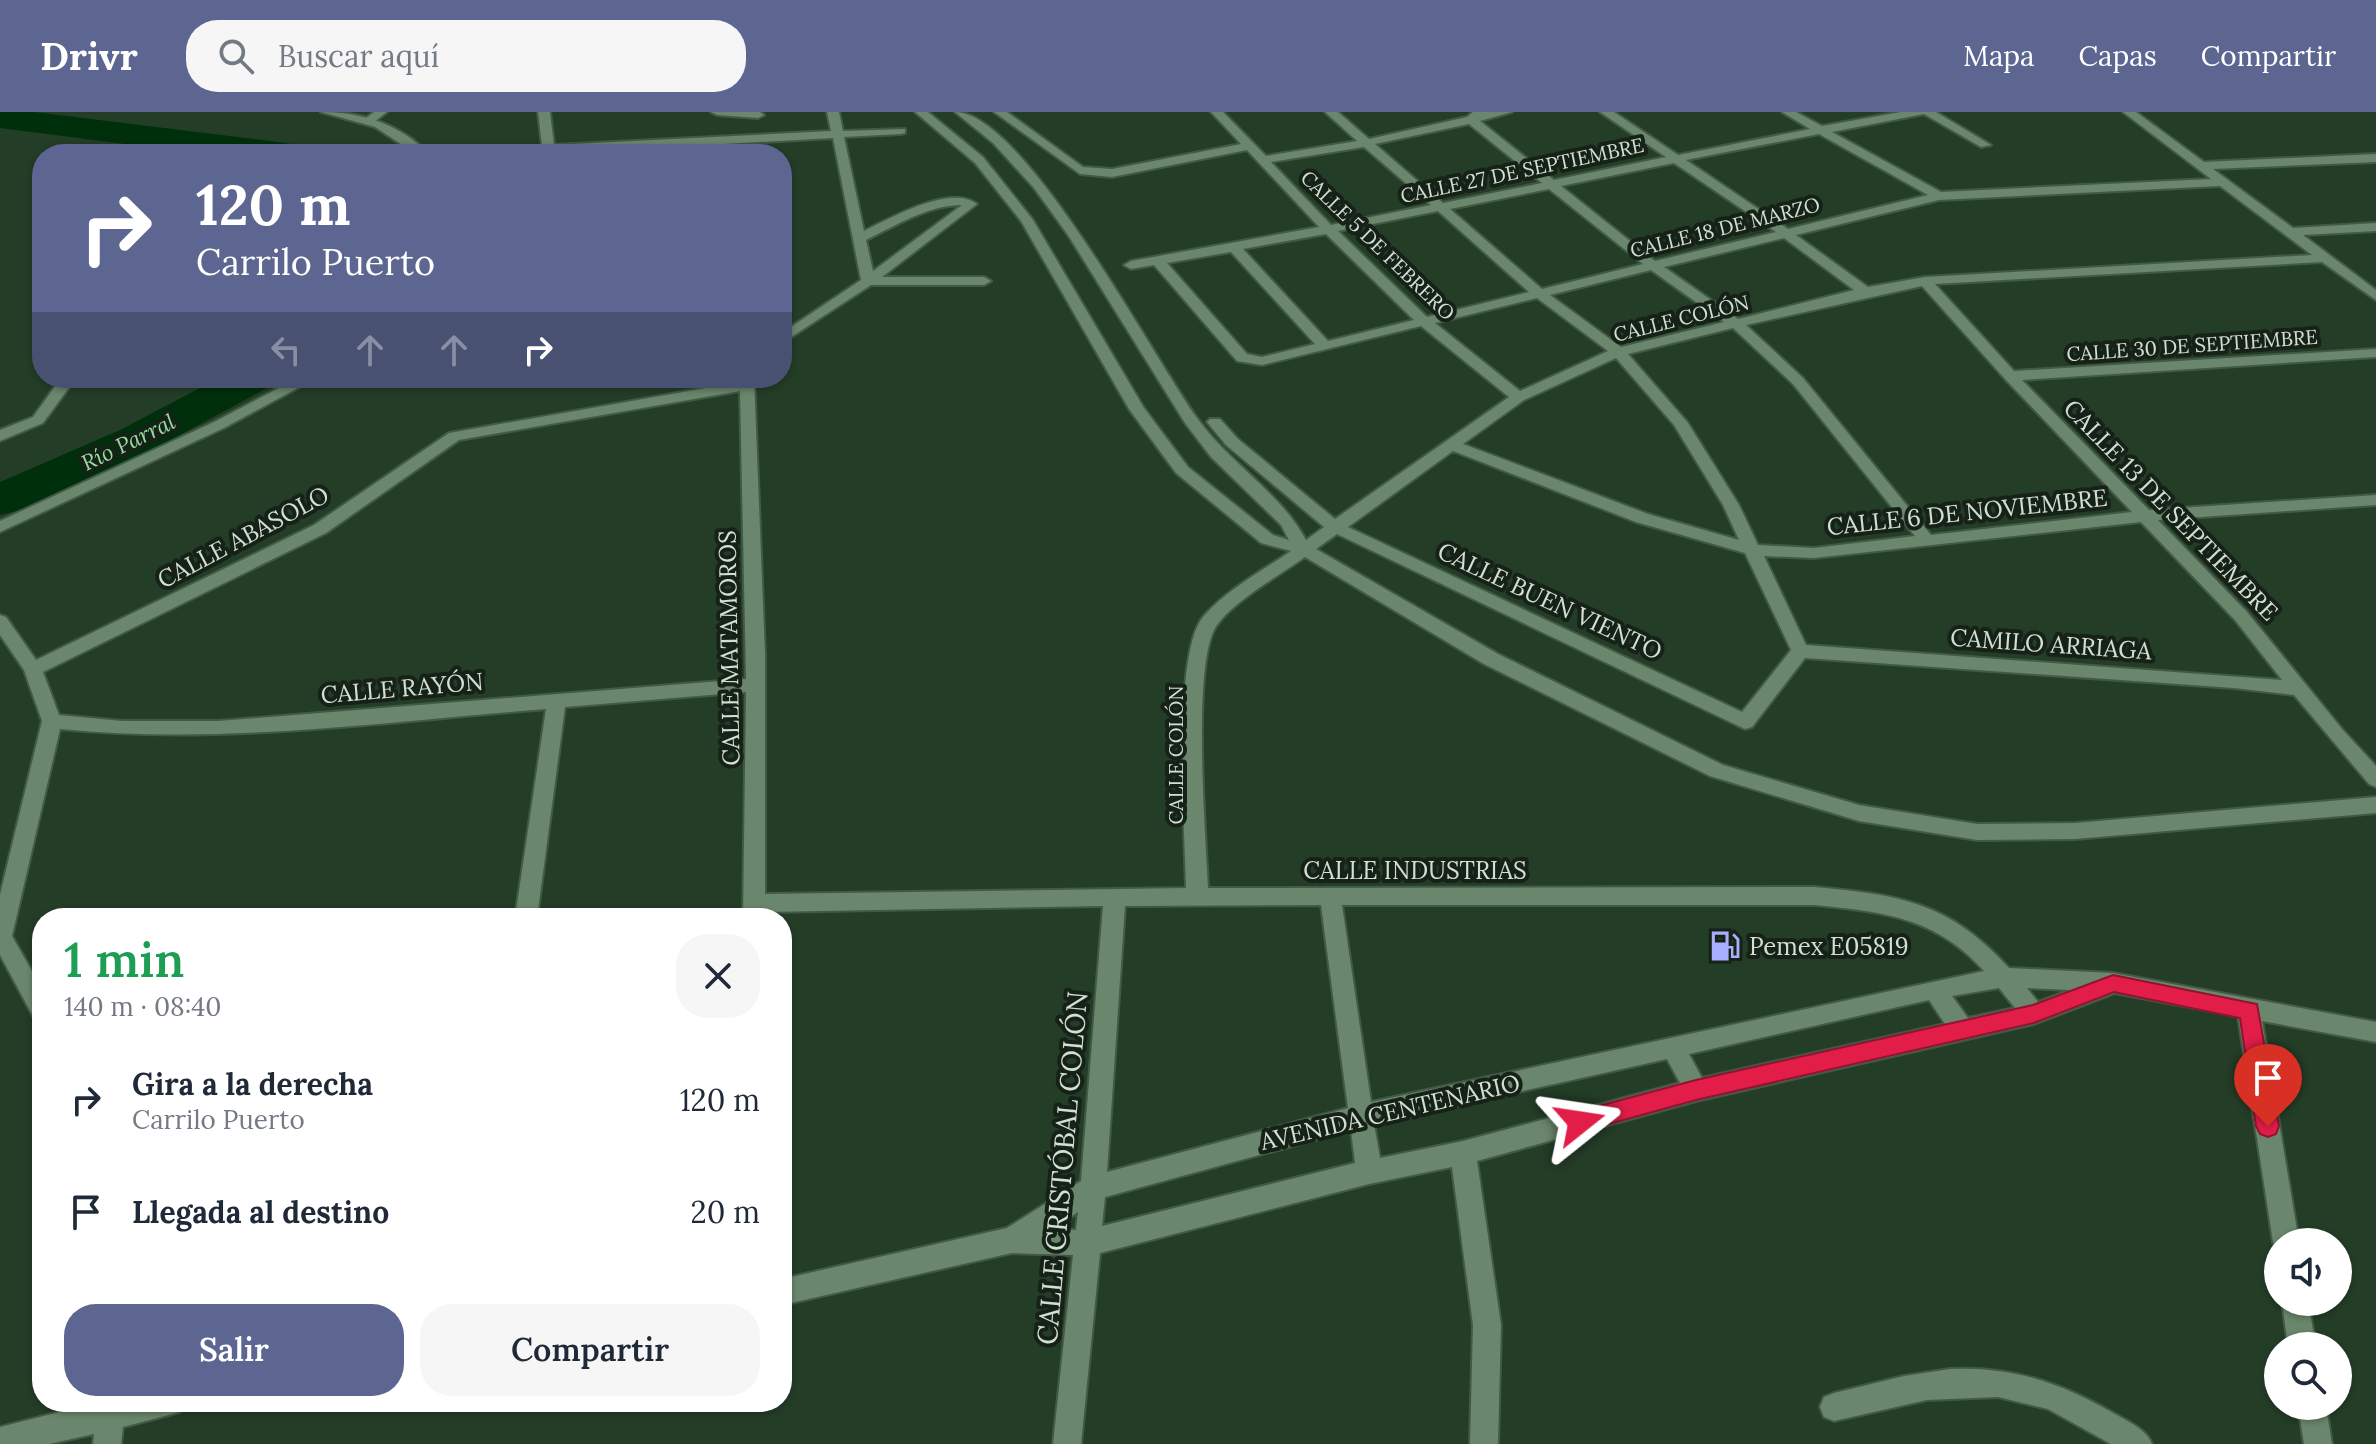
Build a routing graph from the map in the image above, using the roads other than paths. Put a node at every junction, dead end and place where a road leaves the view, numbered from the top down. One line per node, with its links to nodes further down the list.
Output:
1 (327, 112): 17 (street)
2 (544, 112): 25 (street)
3 (717, 112): 16 (street)
4 (833, 112): 21 (street)
5 (921, 112): 74 (street)
6 (961, 112): 74 (street)
7 (1000, 112): 29 (street)
8 (1217, 112): 29 (street, CALLE 5 DE FEBRERO)
9 (1331, 112): 23 (street)
10 (1506, 112): 18 (street)
11 (1606, 112): 31 (street)
12 (1788, 112): 19 (street)
13 (1920, 112): 19 (street, CALLE 27 DE SEPTIEMBRE)
14 (1928, 112): 28 (street)
15 (2129, 112): 33 (street)
16 (761, 113): 22 (street)
17 (376, 116): 24 (street)
18 (1475, 116): 23 (street); 35 (street)
19 (1818, 130): 31 (street, CALLE 27 DE SEPTIEMBRE); 36 (street)
20 (901, 131): 21 (street)
21 (837, 134): 22 (street); 42 (street)
22 (752, 138): 26 (street); 27 (street)
23 (1366, 143): 32 (street); 37 (street)
24 (410, 144)
25 (547, 144)
26 (665, 144)
27 (751, 144)
28 (1985, 145)
29 (1249, 146): 32 (street, CALLE 5 DE FEBRERO)
30 (2376, 158): 33 (street)
31 (1672, 159): 35 (street, CALLE 27 DE SEPTIEMBRE); 41 (street)
32 (1265, 160): 39 (street, CALLE 5 DE FEBRERO)
33 (2204, 166): 34 (street)
34 (2226, 182): 36 (street, CALLE 18 DE MARZO); 40 (street)
35 (1554, 186): 37 (street, CALLE 27 DE SEPTIEMBRE); 47 (street)
36 (1939, 196): 41 (street, CALLE 18 DE MARZO)
37 (1441, 208): 39 (street, CALLE 27 DE SEPTIEMBRE); 52 (street)
38 (2376, 227): 40 (street)
39 (1328, 229): 43 (street, CALLE 27 DE SEPTIEMBRE); 54 (street, CALLE 5 DE FEBRERO)
40 (2291, 232): 44 (street)
41 (1786, 233): 47 (street, CALLE 18 DE MARZO); 51 (street)
42 (861, 238): 48 (street); 48 (street)
43 (1233, 246): 45 (street, CALLE 27 DE SEPTIEMBRE); 57 (street)
44 (2325, 258): 50 (street, CALLE COLÓN); 53 (street)
45 (1158, 261): 46 (street, CALLE 27 DE SEPTIEMBRE); 57 (street, CALLE 18 DE MARZO)
46 (1131, 265)
47 (1652, 265): 52 (street, CALLE 18 DE MARZO); 55 (street)
48 (868, 281): 49 (street); 56 (street)
49 (984, 281)
50 (1925, 281): 51 (street, CALLE COLÓN); 60 (street, CALLE 13 DE SEPTIEMBRE)
51 (1865, 292): 55 (street, CALLE COLÓN)
52 (1539, 293): 54 (street, CALLE 18 DE MARZO); 58 (street)
53 (2376, 296)
54 (1422, 320): 57 (street, CALLE 18 DE MARZO); 65 (street, CALLE 5 DE FEBRERO)
55 (1738, 325): 58 (street, CALLE COLÓN); 73 (street)
56 (792, 332)
57 (1323, 344)
58 (1618, 352): 65 (street, CALLE COLÓN); 75 (street)
59 (2376, 353): 60 (street, CALLE 30 DE SEPTIEMBRE)
60 (2010, 376): 70 (street, CALLE 13 DE SEPTIEMBRE)
61 (62, 388): 67 (street)
62 (290, 388): 72 (street)
63 (712, 388): 78 (street, CALLE ABASOLO)
64 (746, 388): 79 (street, CALLE MATAMOROS)
65 (1519, 397): 68 (street, CALLE COLÓN)
66 (1215, 422): 71 (street, CALLE BUEN VIENTO)
67 (0, 436)
68 (1452, 445): 71 (street, CALLE COLÓN); 75 (street, CALLE 6 DE NOVIEMBRE)
69 (2376, 500): 70 (street, CALLE 6 DE NOVIEMBRE)
70 (2144, 516): 73 (street, CALLE 6 DE NOVIEMBRE); 80 (street, CALLE 13 DE SEPTIEMBRE)
71 (1333, 526): 74 (street, CALLE COLÓN); 77 (street, CALLE BUEN VIENTO)
72 (0, 527)
73 (1927, 541): 75 (street, CALLE 6 DE NOVIEMBRE)
74 (1303, 549): 84 (street); 87 (street, CALLE COLÓN)
75 (1754, 550): 77 (street)
76 (0, 621): 78 (street)
77 (1800, 651): 80 (street, CAMILO ARRIAGA)
78 (33, 669): 82 (street)
79 (756, 685): 81 (street, CALLE RAYÓN); 89 (street, CALLE MATAMOROS)
80 (2298, 689): 83 (street, CALLE 13 DE SEPTIEMBRE)
81 (556, 702): 82 (street, CALLE RAYÓN); 88 (street)
82 (52, 721): 94 (street)
83 (2376, 779)
84 (2376, 805)
85 (1330, 896): 87 (street, CALLE INDUSTRIAS); 91 (street, CALLE INDUSTRIAS); 101 (street)
86 (1115, 897): 87 (street, CALLE INDUSTRIAS); 90 (street, CALLE INDUSTRIAS); 104 (street, CALLE CRISTÓBAL COLÓN)
87 (1197, 897)
88 (527, 908)
89 (754, 908)
90 (792, 909)
91 (2005, 977): 92 (street, AVENIDA CENTENARIO); 93 (street, AVENIDA CENTENARIO); 96 (street, CALLE INDUSTRIAS)
92 (2113, 983): 95 (street, AVENIDA CENTENARIO); 96 (street, AVENIDA CENTENARIO)
93 (1934, 989): 97 (street); 99 (street, AVENIDA CENTENARIO)
94 (32, 993)
95 (2249, 1011): 98 (street, AVENIDA CENTENARIO); 105 (street)
96 (2034, 1014): 97 (street, AVENIDA CENTENARIO)
97 (1964, 1031): 100 (street, AVENIDA CENTENARIO)
98 (2376, 1032)
99 (1673, 1047): 100 (street); 101 (street, AVENIDA CENTENARIO)
100 (1696, 1090): 102 (street, AVENIDA CENTENARIO)
101 (1360, 1116): 103 (street); 104 (street, AVENIDA CENTENARIO)
102 (1463, 1153): 103 (street, AVENIDA CENTENARIO); 116 (street)
103 (1369, 1172): 107 (street, AVENIDA CENTENARIO)
104 (1093, 1188): 106 (street, AVENIDA CENTENARIO); 107 (street, CALLE CRISTÓBAL COLÓN)
105 (2284, 1228)
106 (1012, 1240): 107 (street, AVENIDA CENTENARIO); 108 (street, AVENIDA CENTENARIO)
107 (1087, 1243): 115 (street, CALLE CRISTÓBAL COLÓN)
108 (792, 1290)
109 (1834, 1407): 117 (street)
110 (98, 1412): 113 (street)
111 (111, 1412): 114 (street)
112 (2314, 1420): 118 (street)
113 (0, 1441)
114 (107, 1444)
115 (1067, 1444)
116 (1484, 1444)
117 (2138, 1444)
118 (2318, 1444)

